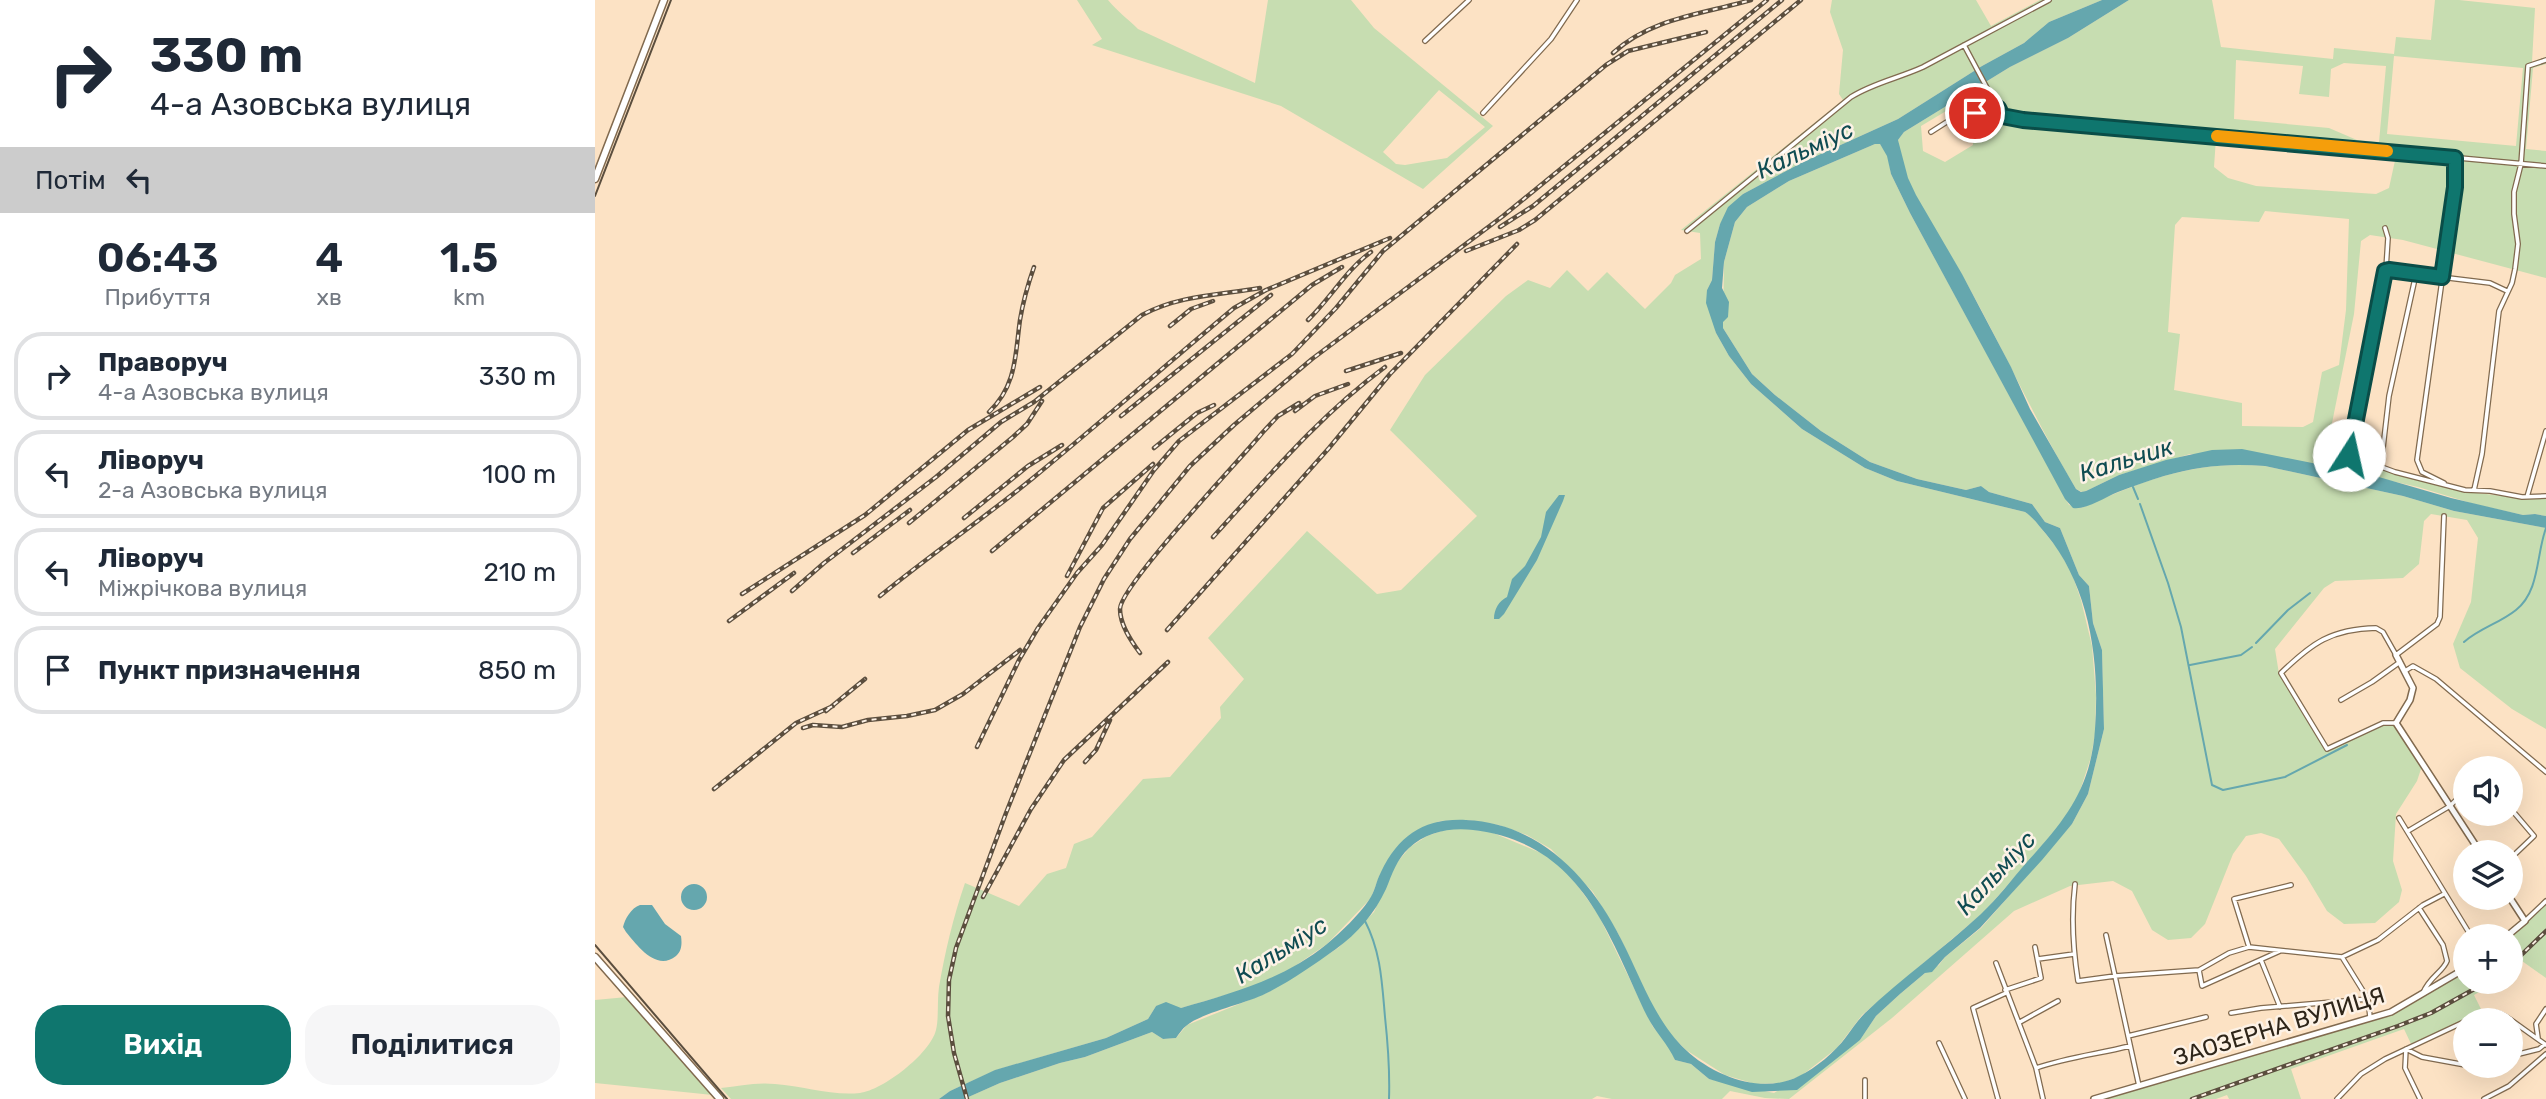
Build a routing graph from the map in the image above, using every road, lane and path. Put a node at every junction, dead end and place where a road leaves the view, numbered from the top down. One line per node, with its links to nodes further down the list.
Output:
1 (664, 0): 14 (main road)
2 (1469, 0): 5 (street)
3 (1577, 0): 9 (street)
4 (2049, 0): 6 (street)
5 (1425, 41)
6 (1964, 45): 8 (street); 16 (street)
7 (2546, 60): 12 (street)
8 (1998, 108): 10 (street); 11 (street)
9 (1483, 113)
10 (1931, 132)
11 (2455, 158): 12 (street); 19 (street)
12 (2521, 164): 13 (street); 20 (street)
13 (2546, 166)
14 (595, 179)
15 (2385, 228): 17 (street)
16 (1687, 231)
17 (2386, 270): 18 (street); 22 (street)
18 (2416, 274): 19 (street); 22 (street)
19 (2442, 277): 20 (street); 23 (street)
20 (2507, 291): 24 (street)
21 (2546, 431): 26 (street)
22 (2381, 465): 23 (street)
23 (2445, 484): 24 (street)
24 (2475, 490): 26 (street)
25 (2546, 496): 26 (street)
26 (2527, 497)
27 (2444, 516): 28 (street)
28 (2396, 655): 29 (street); 32 (street)
29 (2400, 662): 30 (street); 31 (street)
30 (2405, 671): 32 (street); 33 (street)
31 (2340, 700)
32 (2396, 723): 35 (street)
33 (2546, 772)
34 (2453, 803): 35 (street)
35 (2450, 806): 38 (street); 39 (street)
36 (2399, 818): 38 (street)
37 (2523, 823): 40 (street)
38 (2408, 831): 43 (street)
39 (2472, 840)
40 (2523, 847)
41 (2075, 884): 54 (street)
42 (2291, 885): 52 (street)
43 (2444, 894): 45 (street); 48 (street)
44 (2546, 901): 47 (street)
45 (2419, 908): 56 (street); 64 (street)
46 (2518, 910): 47 (street)
47 (2525, 921): 49 (street)
48 (2463, 924)
49 (2521, 924)
50 (2106, 935): 61 (street)
51 (2035, 947): 57 (street)
52 (2249, 947): 53 (street); 60 (street)
53 (2282, 951): 56 (street); 58 (street)
54 (2074, 954): 57 (street); 61 (street)
55 (595, 957): 87 (main road)
56 (2342, 957): 65 (street)
57 (2037, 959): 63 (street)
58 (2261, 960): 60 (street); 67 (street)
59 (1996, 963): 63 (street)
60 (2199, 970): 61 (street)
61 (2115, 976): 75 (street)
62 (2453, 976): 64 (street, ЗАОЗЕРНА ВУЛИЦЯ)
63 (2006, 992): 72 (street); 90 (street)
64 (2422, 995): 71 (street, ЗАОЗЕРНА ВУЛИЦЯ)
65 (2368, 999): 67 (street); 71 (street)
66 (2058, 1001): 72 (street)
67 (2281, 1008): 69 (street)
68 (2546, 1009): 76 (street)
69 (2231, 1013)
70 (2206, 1017): 75 (street)
71 (2370, 1019): 86 (street, ЗАОЗЕРНА ВУЛИЦЯ)
72 (2019, 1023): 84 (street)
73 (2453, 1027): 80 (street)
74 (2523, 1029): 76 (street)
75 (2128, 1036): 79 (street)
76 (2539, 1040): 78 (street)
77 (1939, 1043): 89 (street)
78 (2546, 1044): 81 (street)
79 (2130, 1046): 84 (street); 86 (street)
80 (2406, 1049): 83 (street); 93 (street); 94 (street)
81 (2523, 1053)
82 (2546, 1054): 95 (street)
83 (2453, 1063)
84 (2036, 1068): 91 (street)
85 (1865, 1080): 88 (street)
86 (2139, 1086): 92 (street, ЗАОЗЕРНА ВУЛИЦЯ)
87 (717, 1096)
88 (1865, 1099)
89 (1965, 1099)
90 (1998, 1099)
91 (2043, 1099)
92 (2094, 1099)
93 (2337, 1099)
94 (2420, 1099)
95 (2484, 1099)

